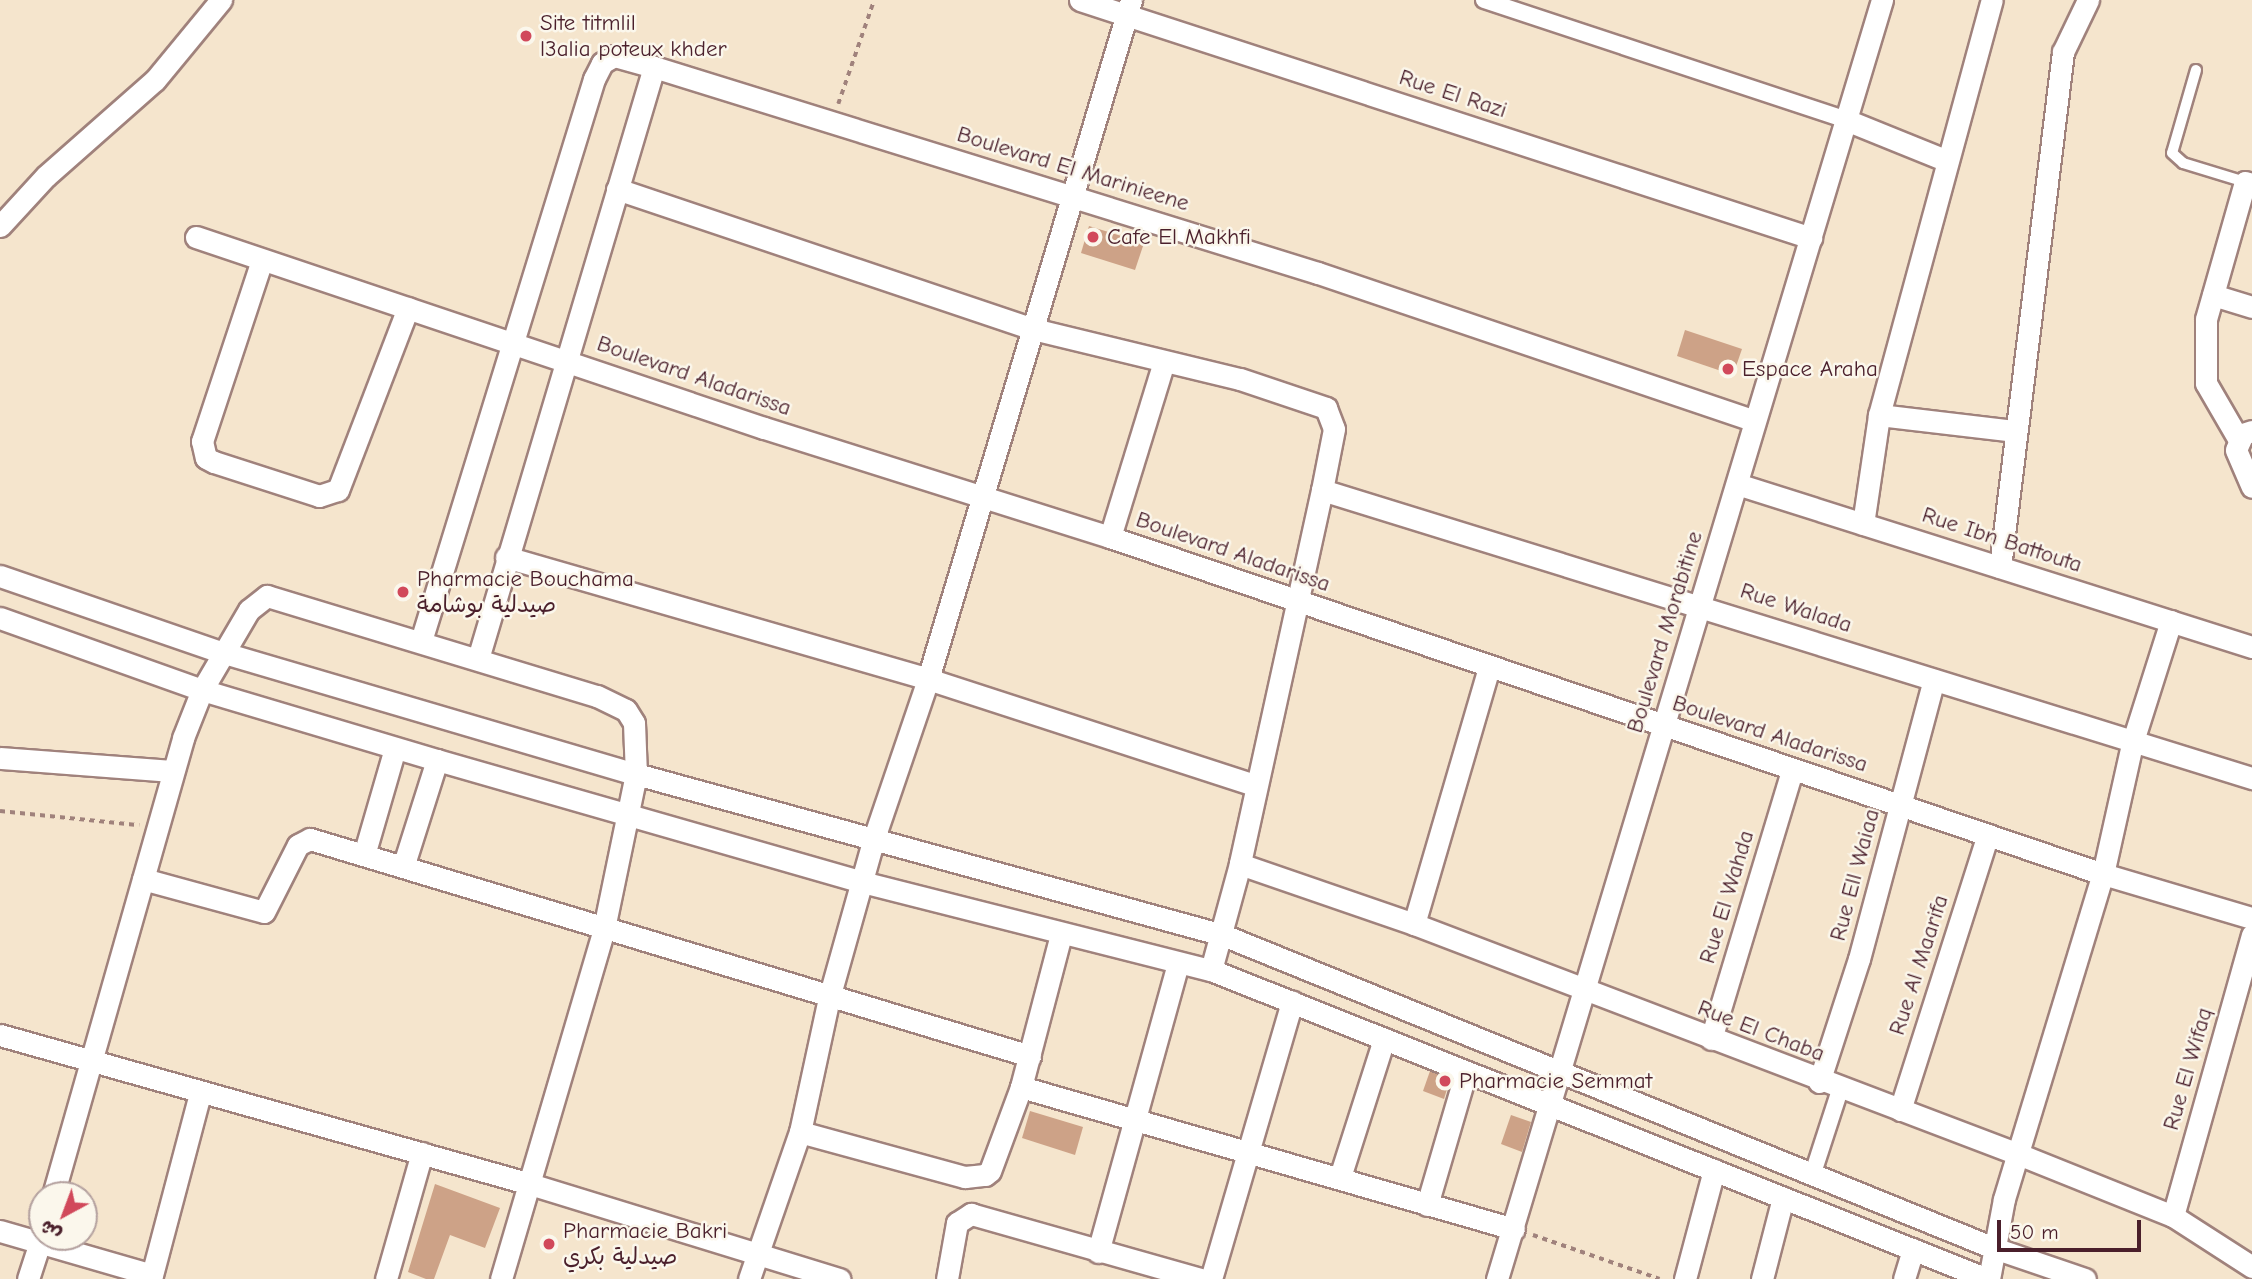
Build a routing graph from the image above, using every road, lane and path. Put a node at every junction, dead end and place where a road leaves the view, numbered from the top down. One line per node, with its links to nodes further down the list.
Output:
1 (221, 0): 17 (street)
2 (874, 0): 12 (path)
3 (1080, 0): 8 (street, Rue El Razi)
4 (1484, 0): 11 (street)
5 (1882, 0): 11 (street, Boulevard Morabitine)
6 (1992, 0): 13 (street)
7 (2088, 0): 30 (street)
8 (1129, 8): 16 (street); 19 (street, Rue El Razi)
9 (653, 67): 12 (street, Boulevard El Marinieene); 15 (street); 25 (street, Boulevard El Marinieene)
10 (2196, 70): 14 (lane)
11 (1846, 120): 13 (street); 19 (street, Boulevard Morabitine)
12 (831, 123): 16 (street, Boulevard El Marinieene)
13 (1945, 160): 28 (street)
14 (2249, 183): 21 (street)
15 (617, 189): 24 (street); 26 (street)
16 (1070, 195): 24 (street); 29 (street, Boulevard El Marinieene)
17 (0, 226)
18 (196, 237): 20 (street, Boulevard Aladarissa)
19 (1811, 238): 29 (street, Boulevard Morabitine)
20 (262, 260): 23 (street, Boulevard Aladarissa); 23 (street)
21 (2213, 295): 22 (street); 31 (street)
22 (2252, 307)
23 (408, 308): 25 (street, Boulevard Aladarissa)
24 (1032, 329): 27 (street); 35 (street)
25 (513, 343): 26 (street, Boulevard Aladarissa); 45 (street)
26 (570, 361): 35 (street, Boulevard Aladarissa); 38 (street)
27 (1164, 362): 34 (street); 37 (street)
28 (1879, 415): 30 (street); 36 (street)
29 (1754, 421): 32 (street, Boulevard Morabitine)
30 (2016, 430): 39 (street)
31 (2246, 435): 33 (street)
32 (1737, 484): 36 (street, Rue Ibn Battouta); 42 (street, Boulevard Morabitine)
33 (2252, 487)
34 (1322, 489): 41 (street); 42 (street, Rue Walada)
35 (979, 497): 37 (street, Boulevard Aladarissa); 50 (street)
36 (1863, 524): 39 (street, Rue Ibn Battouta)
37 (1110, 537): 41 (street, Boulevard Aladarissa)
38 (506, 557): 48 (street); 50 (street)
39 (2000, 567): 44 (street, Rue Ibn Battouta)
40 (0, 576): 47 (street)
41 (1294, 600): 49 (street, Boulevard Aladarissa); 62 (street)
42 (1701, 604): 51 (street, Rue Walada); 53 (street, Boulevard Morabitine)
43 (0, 618): 52 (street)
44 (2171, 621): 46 (street, Rue Ibn Battouta); 54 (street)
45 (421, 641): 47 (street); 48 (street)
46 (2252, 647)
47 (224, 653): 52 (street); 60 (street)
48 (478, 659): 60 (street)
49 (1489, 668): 53 (street, Boulevard Aladarissa); 76 (street)
50 (928, 679): 62 (street); 68 (street)
51 (1934, 680): 54 (street, Rue Walada); 63 (street, Rue Ell Waiaa)
52 (202, 690): 55 (street); 59 (street)
53 (1664, 727): 58 (street, Boulevard Aladarissa); 83 (street, Boulevard Morabitine)
54 (2133, 744): 61 (street, Rue Walada); 72 (street)
55 (395, 747): 57 (street); 69 (street)
56 (0, 758): 59 (street)
57 (437, 760): 65 (street); 70 (street)
58 (1792, 770): 63 (street, Boulevard Aladarissa); 88 (street, Rue El Wahda)
59 (172, 771): 66 (street)
60 (636, 774): 65 (street); 68 (street)
61 (2252, 778)
62 (1255, 785): 71 (street)
63 (1902, 806): 67 (street, Boulevard Aladarissa); 93 (street, Rue Ell Waiaa)
64 (0, 811): 66 (path)
65 (629, 814): 74 (street); 77 (street)
66 (155, 827): 73 (street)
67 (1988, 835): 72 (street, Boulevard Aladarissa); 98 (street, Rue Al Maarifa)
68 (873, 841): 74 (street); 79 (street)
69 (364, 855): 70 (street); 73 (street)
70 (404, 864): 77 (street)
71 (1240, 864): 76 (street, Rue El Chaba); 79 (street)
72 (2103, 874): 75 (street, Boulevard Aladarissa); 103 (street)
73 (143, 879): 90 (street)
74 (862, 882): 78 (street); 84 (street)
75 (2252, 918)
76 (1414, 924): 83 (street, Rue El Chaba)
77 (604, 929): 84 (street); 108 (street)
78 (1061, 934): 81 (street); 89 (street)
79 (1223, 935): 82 (street); 91 (street)
80 (2252, 935): 111 (street, Rue El Wifaq)
81 (1178, 963): 82 (street); 99 (street)
82 (1211, 970): 85 (street)
83 (1585, 992): 88 (street, Rue El Chaba); 91 (street, Boulevard Morabitine)
84 (830, 998): 89 (street); 100 (street)
85 (1292, 1002): 87 (street); 101 (street)
86 (0, 1035): 90 (street)
87 (1384, 1039): 92 (street); 106 (street)
88 (1711, 1039): 93 (street, Rue El Chaba)
89 (1030, 1056): 94 (street)
90 (89, 1062): 96 (street); 107 (street)
91 (1561, 1071): 97 (street, Boulevard Morabitine); 105 (street)
92 (1466, 1072): 97 (street); 110 (street)
93 (1819, 1082): 95 (street, Rue El Chaba)
94 (1021, 1087): 99 (street); 100 (street)
95 (1840, 1090): 98 (street, Rue El Chaba); 105 (street)
96 (200, 1093): 102 (street); 122 (street)
97 (1550, 1105): 104 (street); 112 (street, Boulevard Morabitine)
98 (1900, 1110): 103 (street, Rue El Chaba)
99 (1134, 1121): 101 (street); 119 (street)
100 (800, 1132): 120 (street)
101 (1247, 1152): 106 (street); 130 (street)
102 (422, 1153): 108 (street); 124 (street)
103 (2018, 1154): 111 (street, Rue El Chaba); 115 (street)
104 (1714, 1170): 109 (street); 133 (street)
105 (1812, 1173): 115 (street)
106 (1340, 1177): 110 (street)
107 (57, 1181)
108 (527, 1183): 120 (street); 125 (street)
109 (1783, 1198): 116 (street); 134 (street)
110 (1427, 1205): 112 (street)
111 (2173, 1216): 121 (street, Rue El Chaba)
112 (1514, 1228): 131 (street, Boulevard Morabitine); 132 (path)
113 (1, 1235): 114 (street)
114 (28, 1238)
115 (1994, 1248): 136 (street); 137 (street)
116 (1913, 1249): 135 (street); 136 (street)
117 (37, 1251): 123 (street)
118 (76, 1251): 122 (street)
119 (1098, 1252): 128 (street); 129 (street)
120 (755, 1255): 126 (street); 127 (street)
121 (2252, 1267)
122 (152, 1277)
123 (28, 1279)
124 (386, 1279)
125 (500, 1279)
126 (748, 1279)
127 (840, 1279)
128 (947, 1279)
129 (1200, 1279)
130 (1210, 1279)
131 (1497, 1279)
132 (1660, 1279)
133 (1685, 1279)
134 (1762, 1279)
135 (1904, 1279)
136 (1988, 1279)
137 (2085, 1279)

